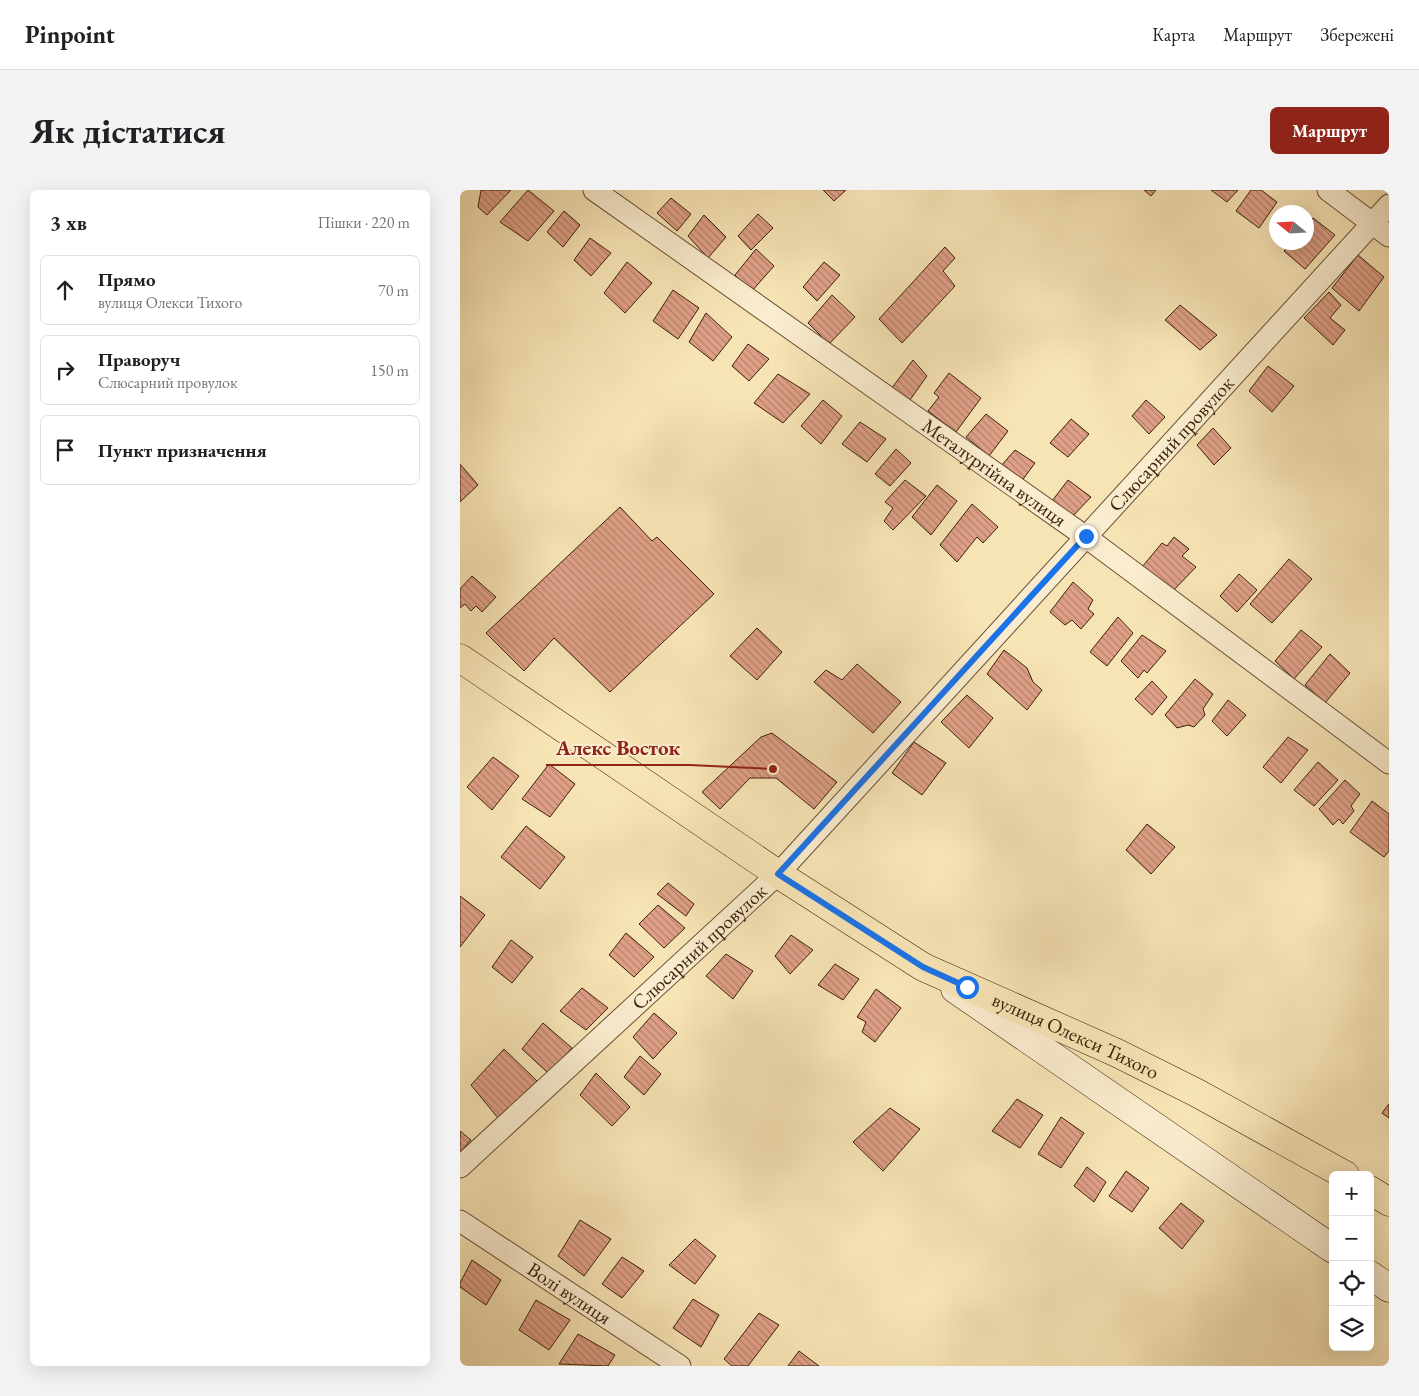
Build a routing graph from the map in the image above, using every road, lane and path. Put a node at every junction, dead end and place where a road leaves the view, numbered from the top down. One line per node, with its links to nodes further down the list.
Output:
1 (594, 190): 6 (street, Металургійна вулиця)
2 (1328, 190): 4 (street)
3 (1389, 205): 4 (street, Слюсарний провулок)
4 (1372, 223): 5 (street); 6 (street, Слюсарний провулок)
5 (1389, 236)
6 (1086, 536): 8 (street, Металургійна вулиця); 9 (street, Слюсарний провулок)
7 (460, 658): 9 (main road, вулиця Олекси Тихого)
8 (1389, 763)
9 (778, 874): 10 (main road, вулиця Олекси Тихого); 11 (street, Слюсарний провулок)
10 (923, 967): 12 (main road, вулиця Олекси Тихого); 16 (street)
11 (460, 1167)
12 (1338, 1171)
13 (1374, 1193): 14 (main road)
14 (1389, 1202)
15 (460, 1221): 19 (street, Волі вулиця)
16 (1329, 1246)
17 (1374, 1278): 18 (street)
18 (1389, 1288)
19 (680, 1366)

